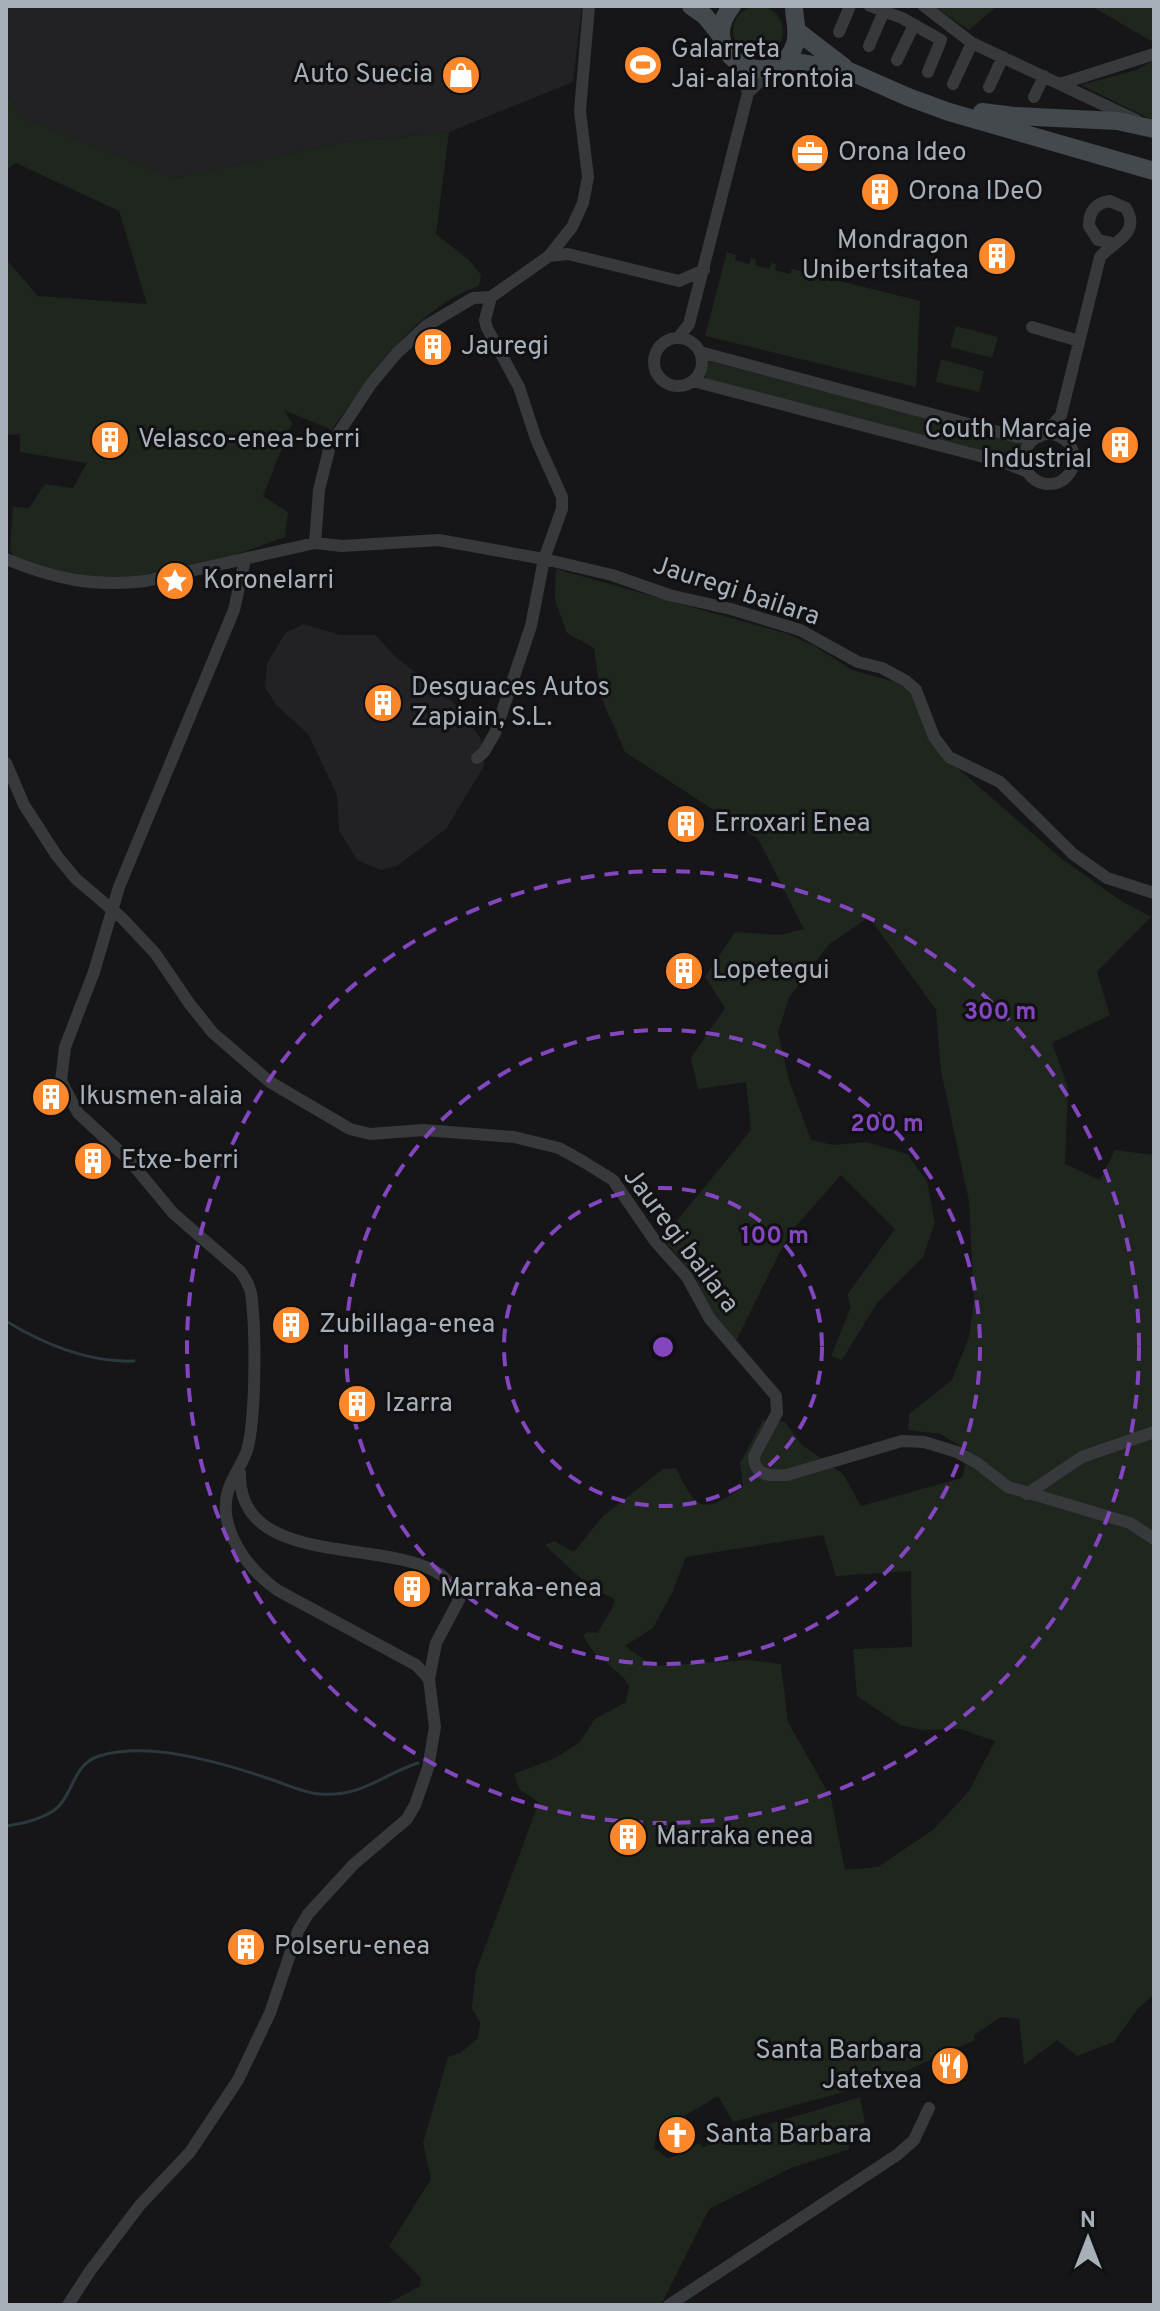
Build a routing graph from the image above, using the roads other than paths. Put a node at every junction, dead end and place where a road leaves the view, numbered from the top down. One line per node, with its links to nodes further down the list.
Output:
1 (589, 6): 30 (street)
2 (691, 6): 11 (main road)
3 (732, 6): 11 (main road)
4 (850, 6): 10 (street)
5 (870, 6): 7 (street)
6 (924, 6): 12 (street)
7 (884, 11): 9 (street); 13 (street)
8 (793, 15): 17 (main road); 19 (main road)
9 (906, 16): 16 (street); 20 (street)
10 (839, 32)
11 (721, 36): 18 (main road)
12 (972, 43): 15 (street); 22 (street)
13 (869, 46)
14 (1154, 54): 23 (street)
15 (1003, 57): 21 (street); 24 (street)
16 (897, 60)
17 (780, 63): 18 (main road); 19 (main road); 25 (street)
18 (740, 65): 25 (street)
19 (849, 71): 26 (main road)
20 (928, 72)
21 (1044, 76): 23 (street); 27 (street)
22 (953, 84)
23 (1060, 84): 28 (street)
24 (989, 87)
25 (748, 93): 36 (street)
26 (908, 97): 28 (main road); 29 (main road)
27 (1034, 97)
28 (1152, 128)
29 (1154, 171)
30 (566, 233): 33 (street); 34 (street)
31 (1095, 236): 32 (street); 32 (street); 35 (street)
32 (1112, 243): 35 (street)
33 (566, 253): 34 (street); 37 (street)
34 (549, 256): 38 (street)
35 (1100, 257): 43 (street)
36 (704, 270): 37 (street); 39 (street)
37 (679, 281): 39 (street)
38 (491, 297): 50 (street); 52 (street)
39 (693, 310): 40 (street)
40 (689, 326): 42 (street); 44 (street)
41 (1032, 327): 43 (street)
42 (678, 338): 44 (street); 45 (street)
43 (1079, 341): 46 (street)
44 (696, 348): 45 (street); 47 (street)
45 (693, 381): 49 (street)
46 (1058, 420): 47 (street); 48 (street)
47 (1042, 436): 48 (street); 49 (street)
48 (1065, 441): 49 (street)
49 (1028, 472)
50 (315, 543): 52 (street, Jauregi bailara); 53 (street, Jauregi bailara)
51 (6, 559): 53 (street, Jauregi bailara)
52 (544, 559): 54 (street); 56 (street, Jauregi bailara)
53 (245, 560): 57 (street)
54 (477, 758)
55 (6, 763): 57 (street, Jauregi bailara)
56 (1154, 893)
57 (112, 912): 59 (street); 60 (street, Jauregi bailara)
58 (1154, 1432): 60 (street)
59 (240, 1470): 62 (street); 62 (street)
60 (1027, 1494): 61 (street, Jauregi bailara)
61 (1154, 1539)
62 (429, 1679): 64 (street)
63 (929, 2108): 65 (street)
64 (68, 2305)
65 (669, 2305)

